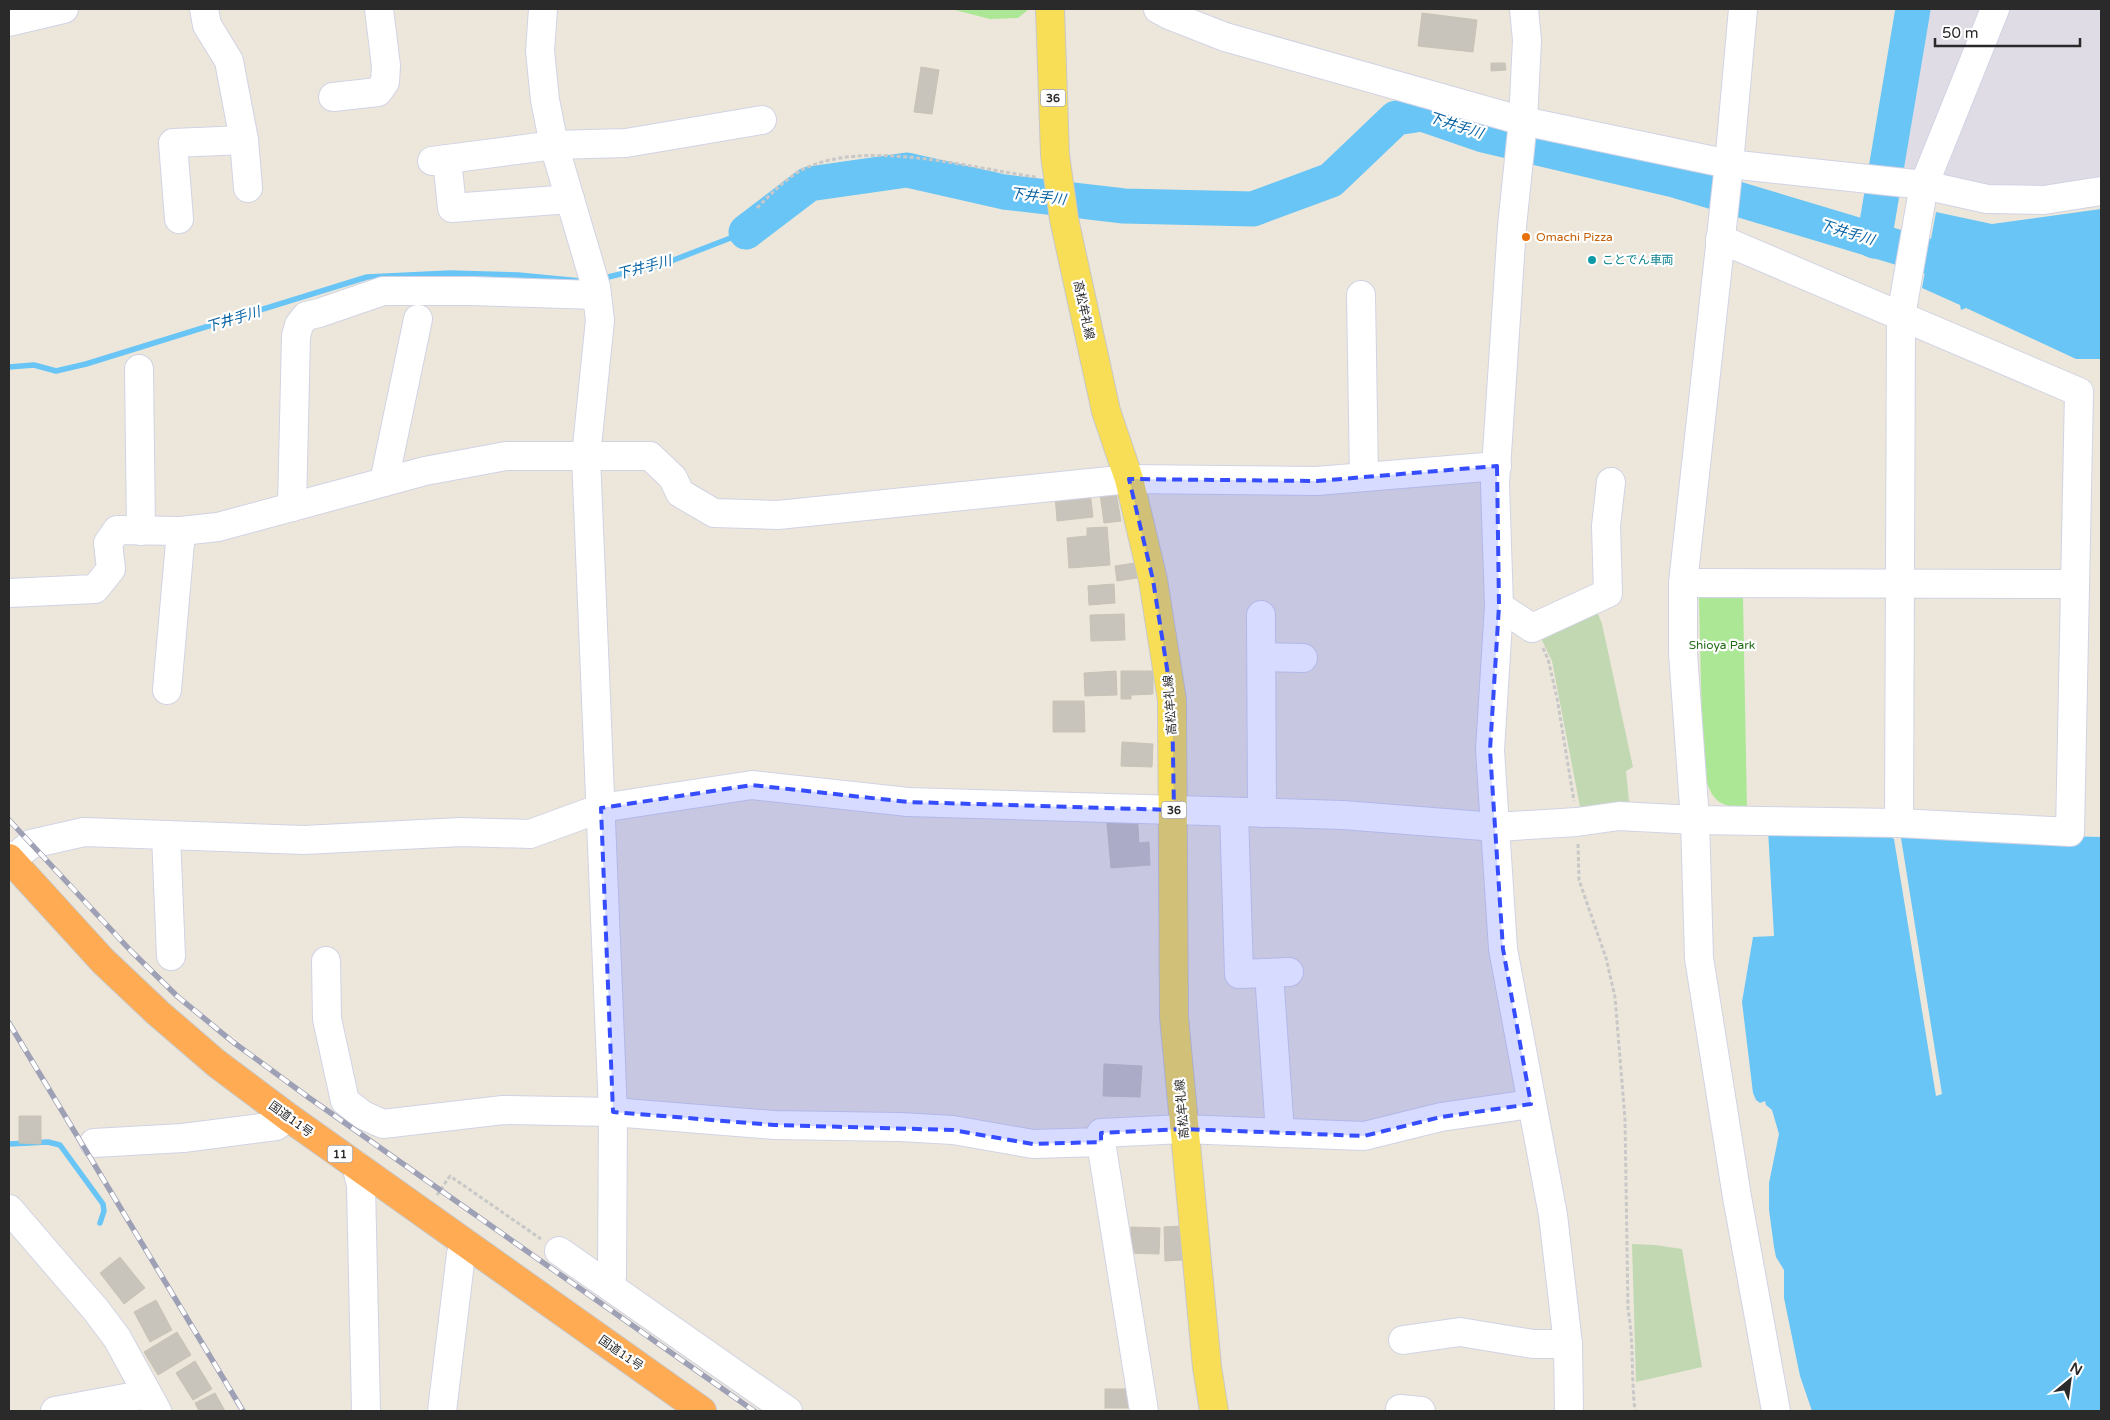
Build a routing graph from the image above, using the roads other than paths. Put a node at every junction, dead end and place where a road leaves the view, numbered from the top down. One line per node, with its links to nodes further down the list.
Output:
1 (62, 9): 10 (street)
2 (204, 9): 14 (street)
3 (379, 9): 11 (street)
4 (543, 9): 15 (street)
5 (1050, 9): 31 (main road, 高松牟礼線 / 36)
6 (1158, 9): 13 (street)
7 (1524, 9): 13 (street)
8 (1743, 9): 16 (street)
9 (1995, 9): 18 (street)
10 (9, 22)
11 (333, 97)
12 (762, 120): 15 (street)
13 (1521, 135): 16 (street); 29 (street)
14 (244, 140): 17 (street); 21 (street)
15 (554, 145): 20 (street); 20 (street)
16 (1728, 169): 18 (street); 22 (street)
17 (248, 188)
18 (1915, 188): 19 (street); 25 (street)
19 (2101, 191)
20 (570, 199): 23 (street)
21 (179, 219)
22 (1720, 239): 25 (street); 37 (street)
23 (597, 291): 28 (street); 34 (street)
24 (1361, 295): 30 (street)
25 (1902, 305): 38 (street); 39 (street)
26 (418, 319): 32 (street)
27 (139, 369): 35 (street)
28 (586, 456): 31 (street); 32 (street); 46 (street)
29 (1497, 466): 30 (street); 41 (street)
30 (1364, 477): 31 (street)
31 (1129, 479): 47 (main road, 高松牟礼線 / 36)
32 (384, 482): 34 (street)
33 (1611, 482): 41 (street)
34 (292, 507): 36 (street)
35 (141, 531): 36 (street); 40 (street)
36 (181, 531): 45 (street)
37 (1683, 583): 38 (street); 50 (street)
38 (1900, 583): 39 (street); 51 (street)
39 (2075, 584): 51 (street)
40 (9, 593)
41 (1499, 606): 52 (street)
42 (1261, 615): 43 (street)
43 (1262, 657): 44 (street); 49 (street)
44 (1303, 658)
45 (167, 690)
46 (601, 808): 47 (street); 53 (street); 58 (street)
47 (1174, 810): 48 (street); 60 (main road, 高松牟礼線 / 36)
48 (1234, 812): 49 (street); 61 (street)
49 (1262, 813): 52 (street)
50 (1695, 820): 51 (street); 52 (street); 80 (street)
51 (1899, 823)
52 (1496, 827): 57 (street)
53 (166, 835): 54 (street); 55 (street)
54 (9, 858): 59 (highway, 国道11号 / 11)
55 (171, 956)
56 (326, 961): 58 (street)
57 (1531, 1104): 61 (street); 70 (street)
58 (613, 1112): 62 (street); 68 (street)
59 (288, 1117): 63 (street); 64 (highway, 国道11号 / 11)
60 (1183, 1129): 61 (street); 62 (street); 78 (main road, 高松牟礼線 / 36)
61 (1280, 1133)
62 (1101, 1142): 77 (street)
63 (94, 1143)
64 (356, 1165): 66 (highway, 国道11号 / 11); 73 (street)
65 (9, 1209): 71 (street)
66 (464, 1242): 74 (street); 75 (highway, 国道11号 / 11)
67 (559, 1251): 68 (street)
68 (610, 1286): 76 (street)
69 (1403, 1340): 70 (street)
70 (1568, 1344): 79 (street)
71 (152, 1403): 72 (street)
72 (55, 1411)
73 (366, 1411)
74 (442, 1411)
75 (702, 1411)
76 (788, 1411)
77 (1144, 1411)
78 (1214, 1411)
79 (1569, 1411)
80 (1776, 1411)

